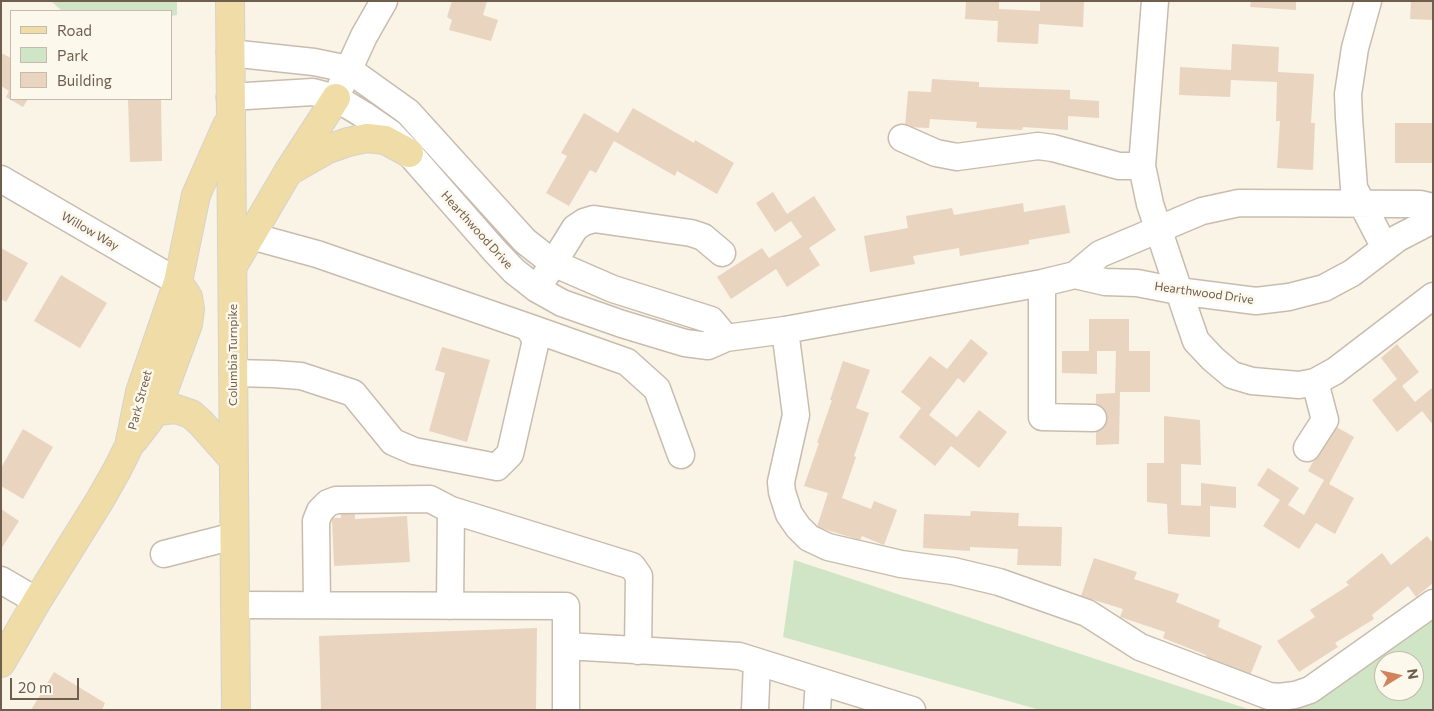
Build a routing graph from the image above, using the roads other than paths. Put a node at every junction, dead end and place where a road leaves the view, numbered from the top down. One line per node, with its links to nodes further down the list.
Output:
1 (230, 1): 5 (main road, Columbia Turnpike)
2 (384, 1): 6 (street)
3 (1155, 1): 11 (street)
4 (1368, 1): 14 (street)
5 (230, 53): 6 (street); 8 (main road, Columbia Turnpike)
6 (348, 69): 7 (street); 21 (street)
7 (336, 98): 8 (street); 10 (street, Hearthwood Drive); 12 (main road)
8 (230, 107): 22 (main road, Columbia Turnpike); 24 (main road, Park Street)
9 (902, 138): 11 (street)
10 (409, 153): 12 (main road); 26 (street, Hearthwood Drive)
11 (1142, 166): 17 (street)
12 (288, 172): 18 (main road)
13 (1, 179): 24 (street, Willow Way)
14 (1362, 203): 15 (street, Hearthwood Drive); 17 (street, Hearthwood Drive); 19 (street)
15 (1433, 207)
16 (1433, 220): 19 (street, Hearthwood Drive)
17 (1158, 229): 23 (street, Hearthwood Drive); 27 (street)
18 (251, 236): 22 (main road); 29 (street)
19 (1385, 248): 27 (street, Hearthwood Drive)
20 (722, 253): 21 (street)
21 (553, 263): 26 (street); 31 (street)
22 (233, 266): 32 (main road, Columbia Turnpike)
23 (1075, 275): 25 (street, Hearthwood Drive); 27 (street, Hearthwood Drive)
24 (178, 282): 34 (main road); 36 (main road, Park Street)
25 (1042, 283): 30 (street, Hearthwood Drive); 35 (street)
26 (537, 289): 31 (street, Hearthwood Drive)
27 (1178, 291): 33 (street)
28 (1433, 296): 33 (street)
29 (528, 327): 32 (street); 38 (street)
30 (785, 330): 31 (street, Hearthwood Drive); 45 (street)
31 (726, 338)
32 (233, 373): 39 (main road, Columbia Turnpike)
33 (1315, 382): 37 (street)
34 (156, 411): 36 (main road); 39 (main road)
35 (1093, 418)
36 (129, 446): 44 (main road, Park Street)
37 (1307, 448)
38 (681, 455)
39 (234, 459): 41 (main road, Columbia Turnpike)
40 (451, 510): 47 (street); 48 (street); 50 (street)
41 (234, 536): 42 (street); 46 (main road, Columbia Turnpike)
42 (164, 554)
43 (1, 580): 44 (street)
44 (37, 601): 52 (main road, Park Street)
45 (1433, 603)
46 (235, 605): 47 (street); 54 (main road, Columbia Turnpike)
47 (317, 605): 48 (street)
48 (450, 606): 49 (street)
49 (566, 646): 50 (street); 55 (street)
50 (638, 651): 51 (street)
51 (758, 662): 53 (street); 56 (street)
52 (1, 663)
53 (819, 680): 57 (street); 58 (street)
54 (236, 710)
55 (566, 710)
56 (755, 710)
57 (817, 710)
58 (912, 710)

